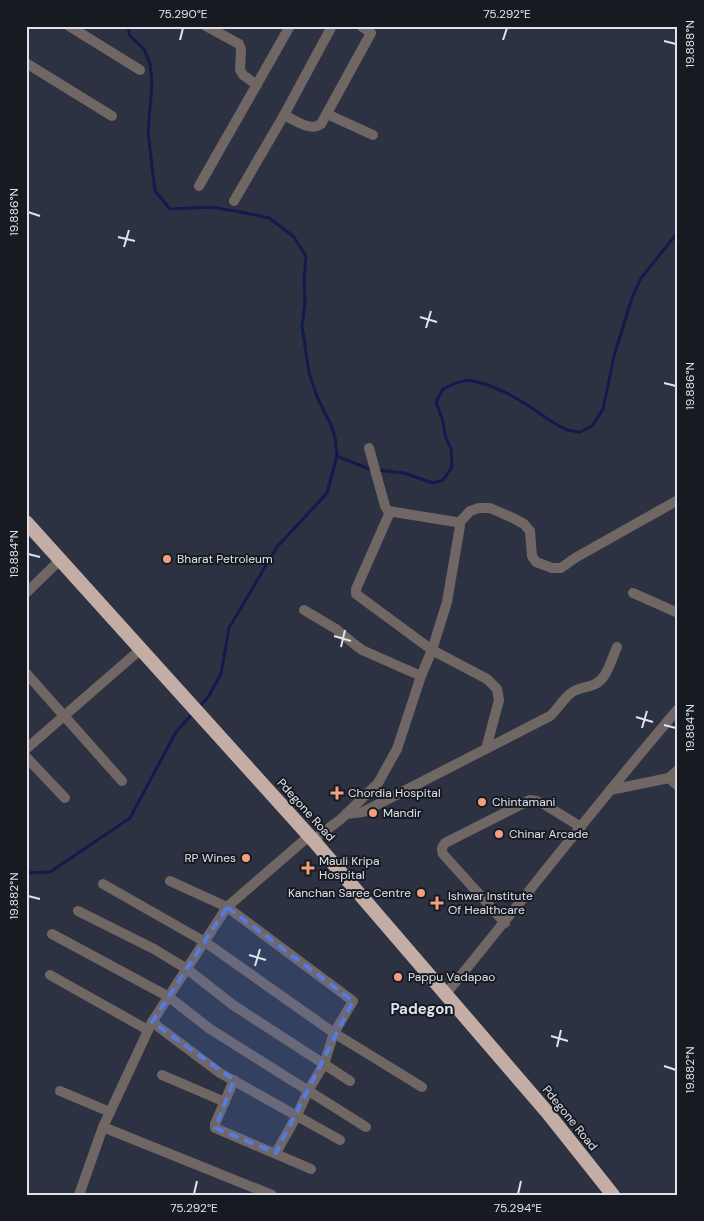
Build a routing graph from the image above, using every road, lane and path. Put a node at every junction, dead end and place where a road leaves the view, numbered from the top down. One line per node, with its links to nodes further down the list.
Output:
1 (69, 26): 7 (street)
2 (290, 26): 8 (street)
3 (332, 26): 11 (street)
4 (361, 26): 9 (street)
5 (211, 27): 8 (street)
6 (26, 63): 10 (street)
7 (140, 70)
8 (257, 85): 13 (street)
9 (327, 114): 11 (street); 12 (street)
10 (112, 116)
11 (284, 116): 14 (street)
12 (373, 135)
13 (199, 186)
14 (234, 201)
15 (369, 448): 17 (street)
16 (678, 500): 19 (street)
17 (390, 512): 19 (street); 27 (street)
18 (26, 522): 20 (highway, Pdegone Road)
19 (458, 523): 27 (street)
20 (60, 560): 21 (street); 26 (highway, Pdegone Road)
21 (26, 593)
22 (633, 593): 24 (street)
23 (304, 610): 29 (street)
24 (678, 613)
25 (617, 647): 33 (street)
26 (141, 649): 31 (street); 43 (highway, Pdegone Road)
27 (432, 650): 29 (street); 33 (street)
28 (26, 673): 31 (street)
29 (421, 676): 41 (street)
30 (678, 708): 39 (street)
31 (64, 716): 32 (street); 37 (street)
32 (26, 749)
33 (486, 749): 41 (street)
34 (26, 757): 40 (street)
35 (678, 770): 36 (street)
36 (669, 778): 38 (street); 39 (street)
37 (122, 781)
38 (678, 786)
39 (610, 790): 42 (street)
40 (65, 798)
41 (346, 814): 43 (street)
42 (581, 827): 48 (street); 48 (street)
43 (311, 838): 46 (street); 53 (highway, Pdegone Road)
44 (170, 881): 46 (street)
45 (103, 884): 50 (street)
46 (227, 907): 50 (street); 56 (street)
47 (78, 911): 51 (street)
48 (505, 923): 53 (street)
49 (52, 934): 54 (street)
50 (205, 942): 51 (street); 56 (street)
51 (187, 969): 54 (street); 57 (street)
52 (50, 975): 55 (street)
53 (445, 995): 74 (highway, Pdegone Road)
54 (169, 996): 55 (street); 63 (street)
55 (150, 1026): 59 (street); 65 (street)
56 (334, 1033): 57 (street); 61 (street)
57 (323, 1064): 60 (street); 63 (street)
58 (162, 1075): 64 (street)
59 (234, 1080): 64 (street); 66 (street)
60 (350, 1081)
61 (422, 1087)
62 (60, 1091): 65 (street)
63 (308, 1091): 66 (street); 68 (street)
64 (225, 1102): 70 (street)
65 (110, 1112): 67 (street)
66 (296, 1115): 69 (street); 70 (street)
67 (103, 1127): 72 (street); 73 (street)
68 (366, 1127)
69 (340, 1140)
70 (276, 1153): 71 (street)
71 (311, 1169)
72 (80, 1195)
73 (272, 1195)
74 (613, 1195)

